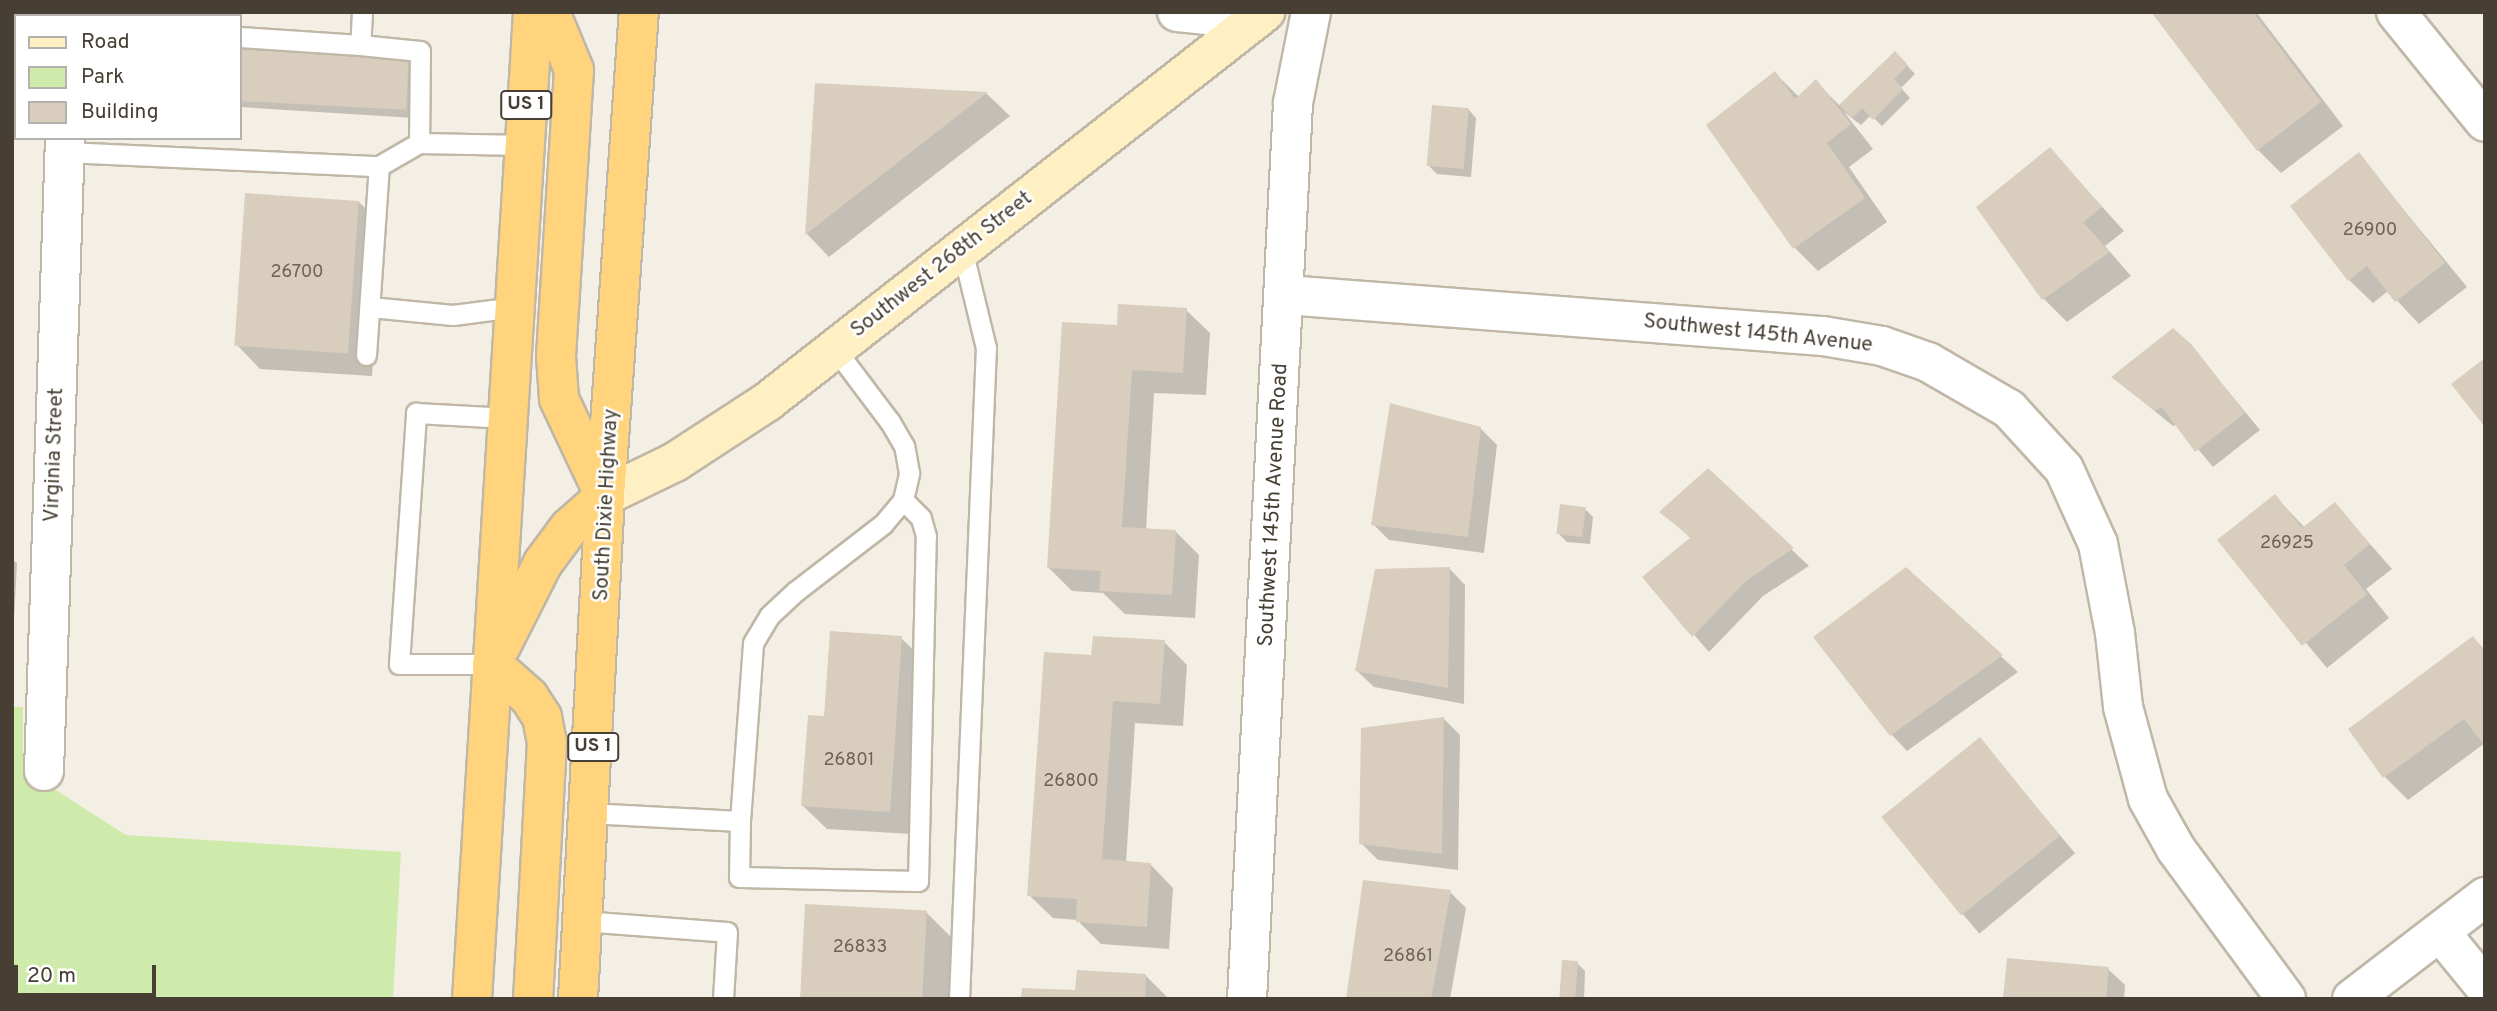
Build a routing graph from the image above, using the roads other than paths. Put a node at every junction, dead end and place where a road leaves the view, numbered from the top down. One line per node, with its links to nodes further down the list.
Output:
1 (362, 12): 10 (lane)
2 (533, 12): 14 (highway, US 1)
3 (550, 12): 24 (highway)
4 (639, 12): 24 (highway, South Dixie Highway / US 1)
5 (1177, 12): 8 (street)
6 (1311, 12): 18 (street, Southwest 145th Avenue Road)
7 (2396, 12): 11 (street)
8 (1260, 16): 17 (main road, Southwest 268th Street)
9 (242, 37): 10 (lane)
10 (360, 45): 12 (lane)
11 (2485, 122)
12 (419, 144): 14 (lane); 16 (lane)
13 (65, 145): 15 (lane); 27 (street, Virginia Street)
14 (524, 145): 20 (highway, US 1)
15 (155, 146): 16 (lane)
16 (379, 166): 19 (lane)
17 (962, 249): 21 (main road, Southwest 268th Street); 38 (lane)
18 (1286, 295): 39 (street, Southwest 145th Avenue Road); 40 (street, Southwest 145th Avenue)
19 (370, 307): 20 (lane); 22 (lane)
20 (515, 307): 23 (highway, US 1)
21 (835, 349): 24 (main road, Southwest 268th Street); 25 (lane)
22 (366, 355)
23 (508, 418): 26 (highway, US 1); 26 (lane)
24 (605, 496): 26 (highway); 28 (highway, South Dixie Highway / US 1)
25 (903, 500): 29 (lane); 29 (lane)
26 (492, 664): 34 (highway, US 1); 35 (highway)
27 (44, 771)
28 (588, 813): 29 (lane); 31 (highway, South Dixie Highway / US 1)
29 (740, 821)
30 (2485, 897): 32 (street)
31 (582, 921): 36 (highway, South Dixie Highway / US 1); 37 (lane)
32 (2440, 932): 33 (street); 41 (street)
33 (2485, 988)
34 (472, 999)
35 (533, 999)
36 (578, 999)
37 (723, 999)
38 (959, 999)
39 (1247, 999)
40 (2286, 999)
41 (2352, 999)

